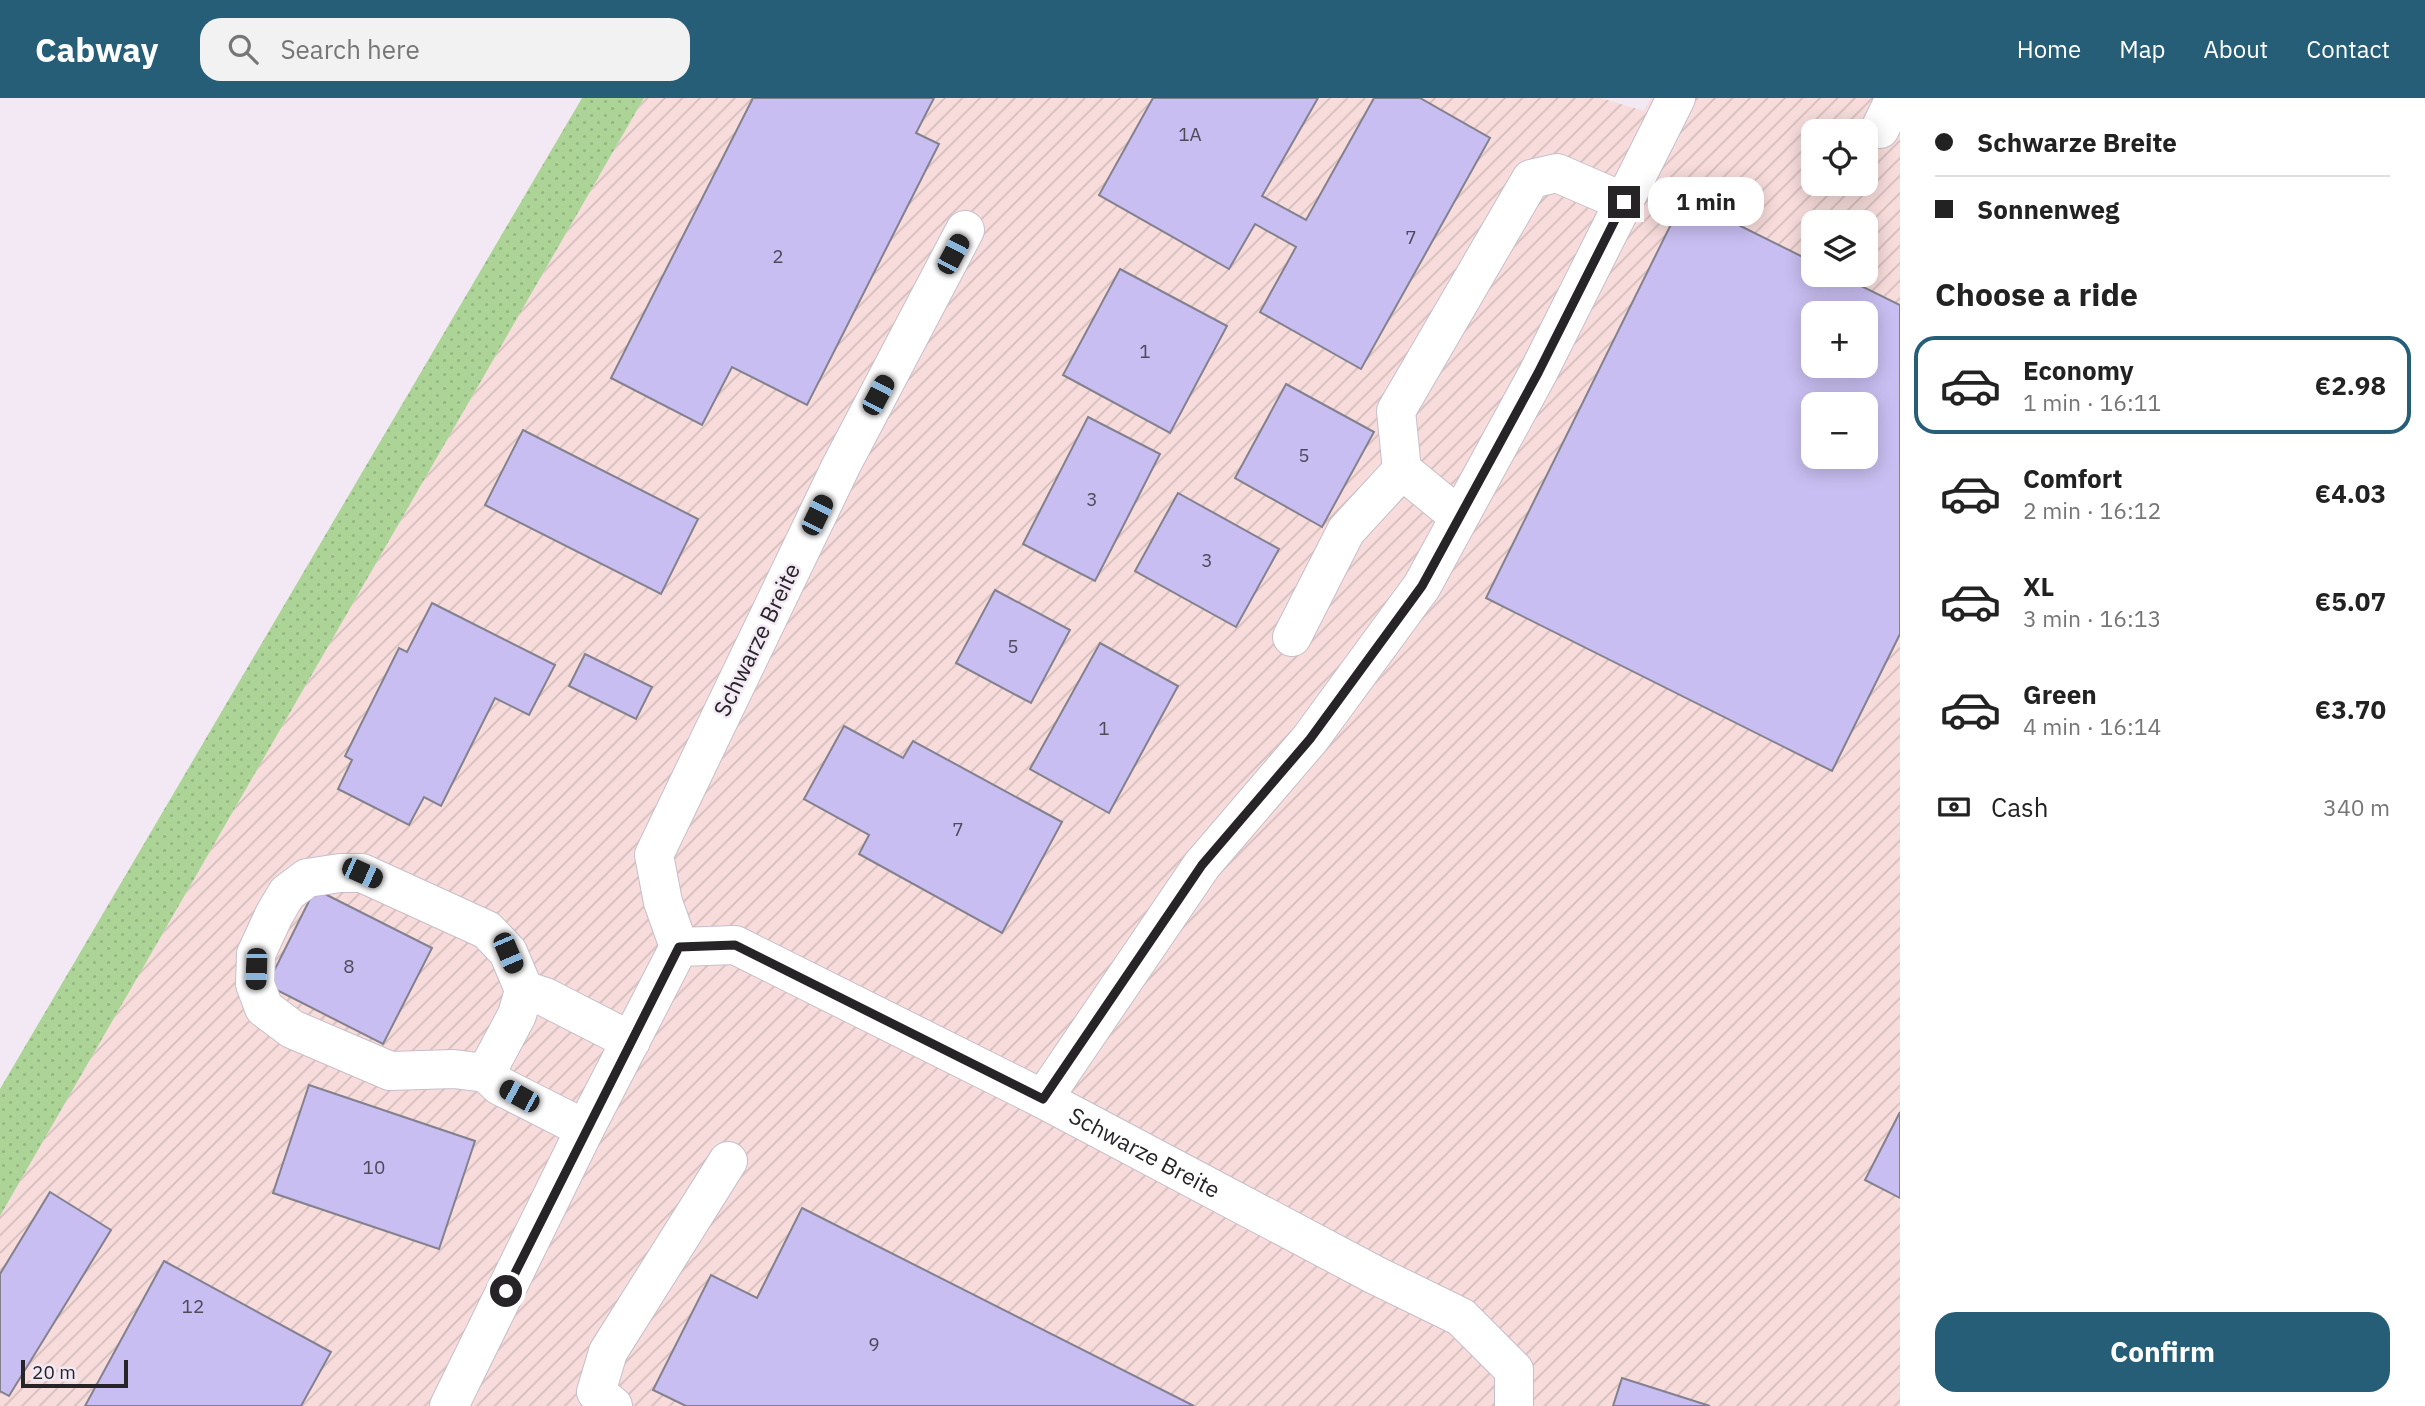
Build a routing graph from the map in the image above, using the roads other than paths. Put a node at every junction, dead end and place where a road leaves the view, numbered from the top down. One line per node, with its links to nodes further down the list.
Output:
1 (1676, 98): 2 (street)
2 (1624, 202): 4 (street); 11 (street)
3 (965, 230): 7 (street, Schwarze Breite)
4 (1402, 470): 5 (street); 6 (street)
5 (1446, 506)
6 (1292, 637)
7 (679, 947): 9 (street); 11 (street, Schwarze Breite)
8 (524, 990): 9 (street); 10 (street); 10 (street)
9 (631, 1041): 12 (street)
10 (486, 1073): 12 (street)
11 (1043, 1099): 14 (street, Schwarze Breite)
12 (585, 1129): 15 (street)
13 (728, 1161): 16 (street)
14 (1514, 1388)
15 (449, 1406)
16 (613, 1406)

